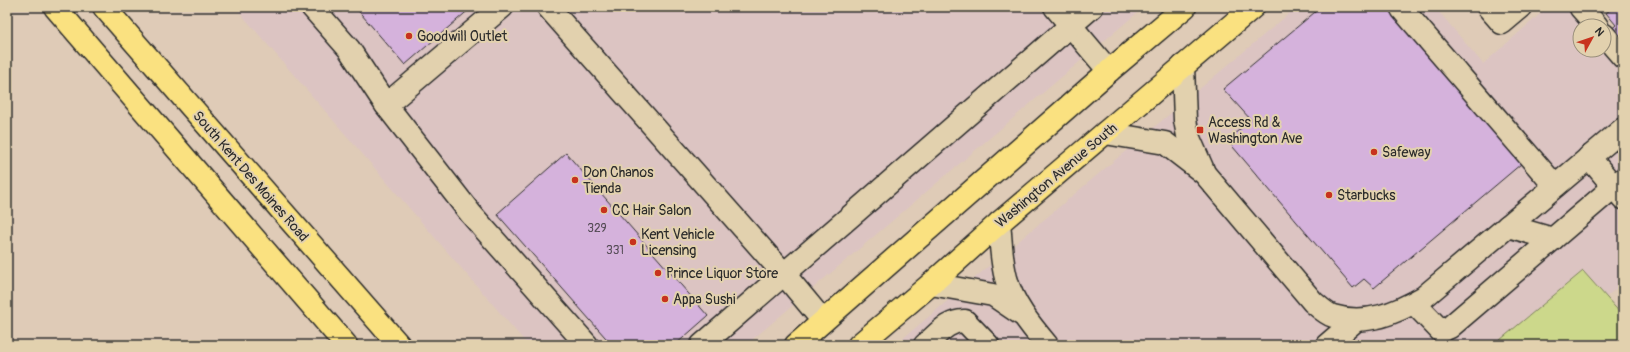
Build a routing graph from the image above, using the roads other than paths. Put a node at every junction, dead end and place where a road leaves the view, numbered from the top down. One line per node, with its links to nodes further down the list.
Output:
1 (55, 7): 37 (main road)
2 (104, 7): 38 (main road, South Kent Des Moines Road)
3 (312, 7): 20 (lane)
4 (502, 7): 20 (lane)
5 (548, 7): 30 (lane)
6 (1055, 7): 15 (lane)
7 (1092, 7): 15 (lane)
8 (1185, 7): 19 (main road)
9 (1253, 7): 18 (main road, Washington Avenue South)
10 (1488, 7): 11 (lane)
11 (1521, 7)
12 (1583, 7): 14 (lane)
13 (1402, 9): 25 (lane)
14 (1589, 18)
15 (1071, 26): 19 (lane); 30 (lane)
16 (1612, 44): 17 (lane)
17 (1623, 57)
18 (1183, 66): 22 (main road, Washington Avenue South); 24 (lane)
19 (1109, 71): 35 (main road)
20 (386, 105): 39 (lane)
21 (1623, 129): 23 (lane)
22 (1105, 133): 24 (lane); 27 (main road, Washington Avenue South)
23 (1589, 157): 25 (lane); 26 (lane)
24 (1204, 173): 34 (lane)
25 (1555, 186): 28 (lane)
26 (1620, 188): 29 (lane)
27 (999, 223): 31 (main road, Washington Avenue South); 33 (lane)
28 (1508, 226): 29 (lane); 32 (lane)
29 (1553, 239): 32 (lane)
30 (784, 274): 35 (lane); 40 (lane)
31 (931, 284): 33 (lane); 42 (main road, Washington Avenue South)
32 (1414, 303): 34 (lane)
33 (1027, 320): 36 (lane)
34 (1356, 320): 45 (lane)
35 (823, 321): 41 (main road)
36 (1046, 344)
37 (346, 345)
38 (399, 345)
39 (587, 345)
40 (702, 345)
41 (796, 345)
42 (859, 345)
43 (925, 345): 44 (lane)
44 (988, 345)
45 (1327, 345)

